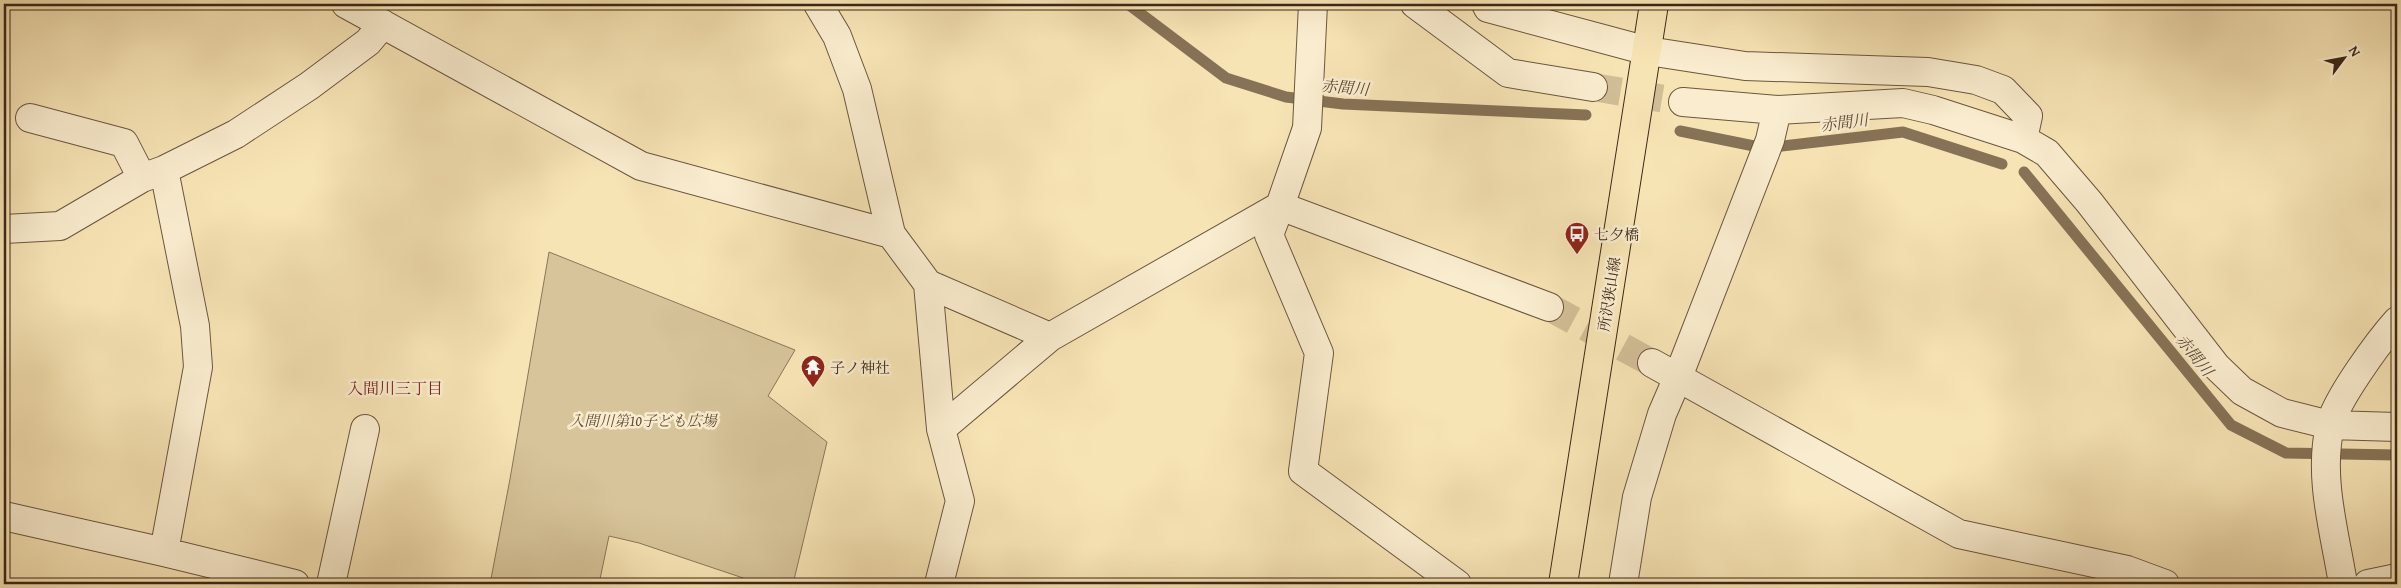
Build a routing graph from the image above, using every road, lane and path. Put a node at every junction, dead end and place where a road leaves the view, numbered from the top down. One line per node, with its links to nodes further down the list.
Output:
1 (346, 4): 7 (street)
2 (818, 4): 17 (street)
3 (1313, 4): 15 (street)
4 (1415, 4): 9 (street)
5 (1486, 4): 8 (street)
6 (1654, 4): 8 (main road, 所沢狭山線)
7 (383, 24): 14 (street); 17 (street)
8 (1648, 51): 13 (street); 36 (main road, 所沢狭山線)
9 (1593, 87)
10 (1683, 102): 11 (street)
11 (1777, 110): 13 (street); 23 (street)
12 (30, 118): 14 (street)
13 (2023, 139): 24 (street)
14 (153, 174): 16 (street); 29 (street)
15 (1280, 206): 19 (street); 21 (street); 35 (street)
16 (4, 229)
17 (891, 234): 18 (street)
18 (928, 284): 21 (street); 27 (street)
19 (1549, 307)
20 (2397, 321): 24 (street)
21 (1050, 337): 27 (street)
22 (1652, 363): 23 (street)
23 (1678, 377): 30 (street); 37 (street)
24 (2330, 425): 25 (street); 39 (street)
25 (2397, 427)
26 (365, 429): 33 (street)
27 (941, 429): 34 (street)
28 (4, 516): 29 (street)
29 (164, 552): 32 (street)
30 (2124, 577): 38 (street)
31 (2397, 578): 40 (street)
32 (295, 584)
33 (331, 584)
34 (939, 584)
35 (1457, 584)
36 (1563, 584)
37 (1623, 584)
38 (2165, 584)
39 (2343, 584)
40 (2368, 584)

